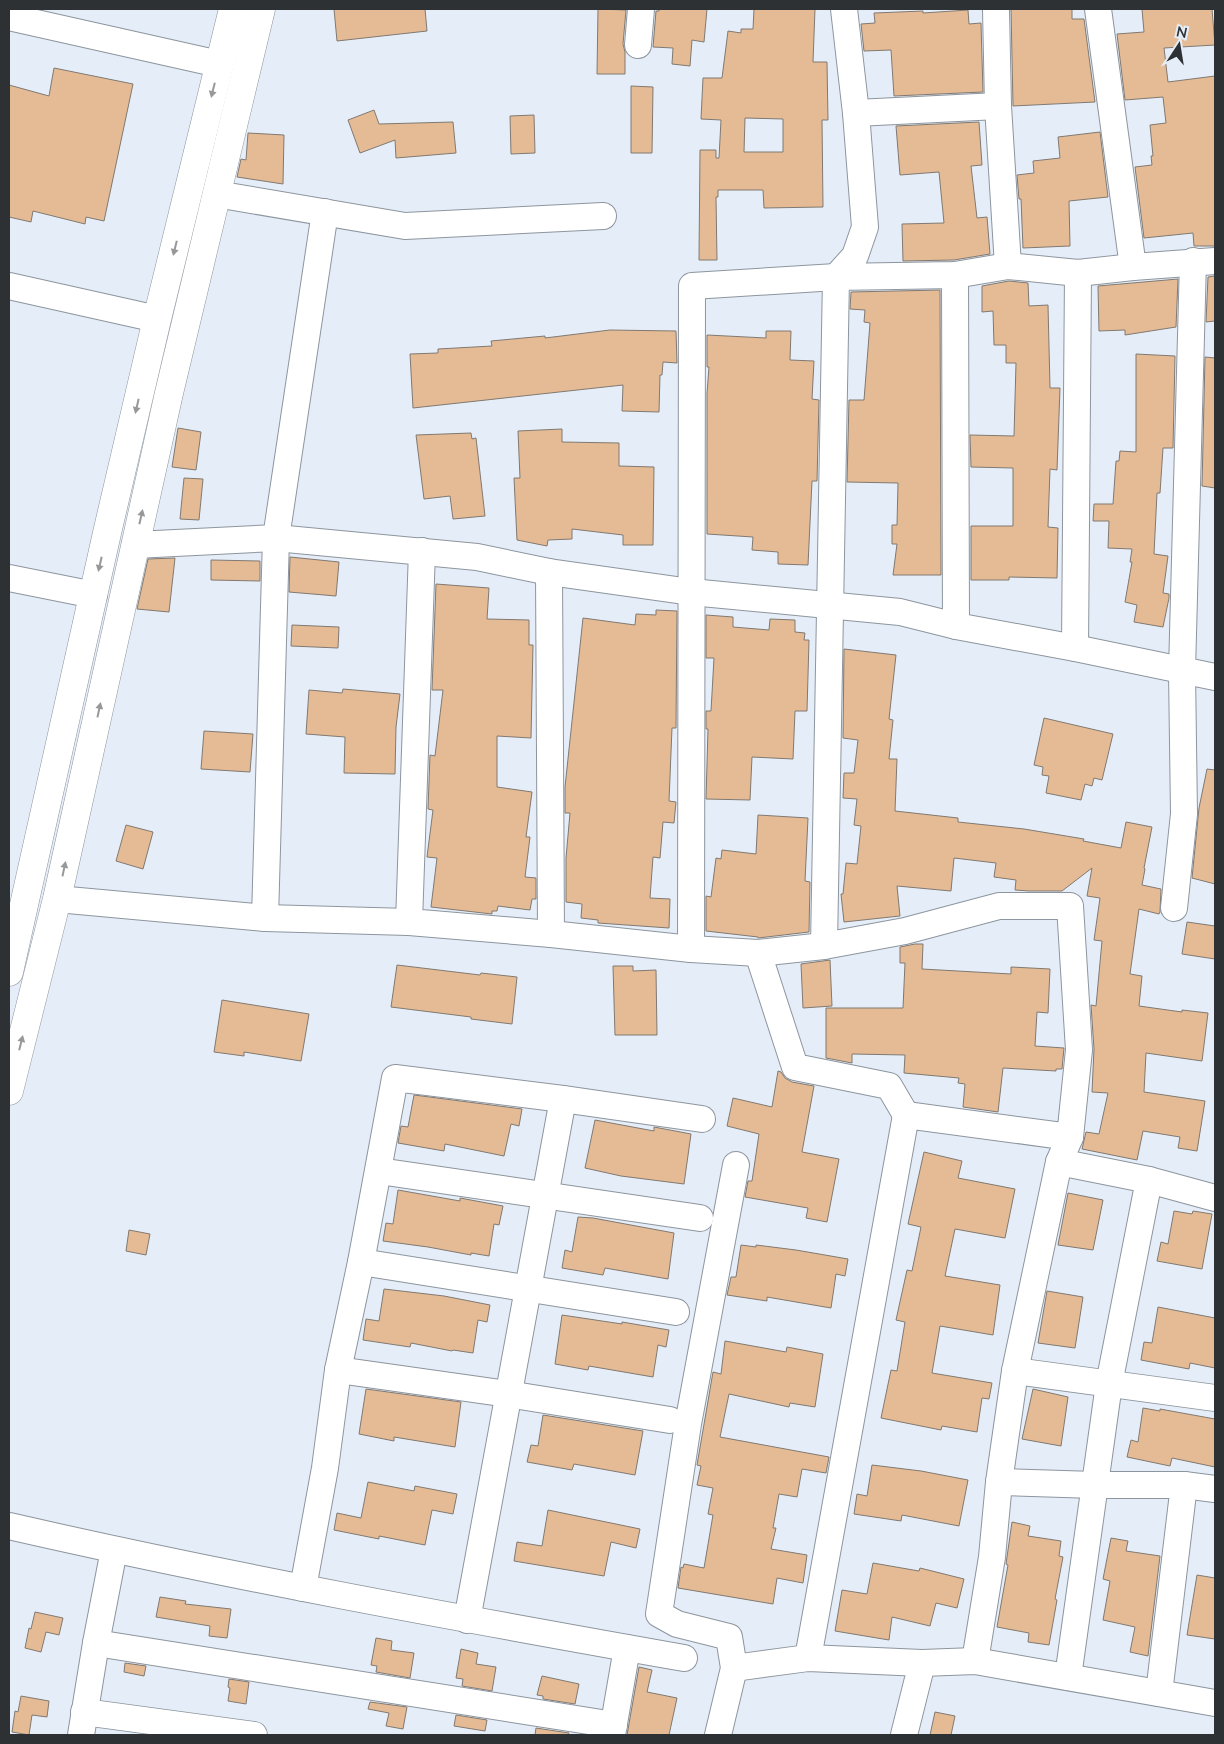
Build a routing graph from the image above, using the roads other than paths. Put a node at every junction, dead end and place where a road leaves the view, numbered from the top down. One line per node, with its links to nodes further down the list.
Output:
1 (10, 9): 8 (street)
2 (233, 9): 10 (main road)
3 (261, 9): 13 (main road)
4 (641, 9): 9 (street)
5 (844, 9): 12 (street)
6 (996, 9): 11 (street)
7 (1098, 9): 18 (street)
8 (9, 16): 10 (street)
9 (638, 45)
10 (219, 64): 23 (main road, one-way to 23)
11 (998, 106): 12 (street); 17 (street)
12 (856, 113): 21 (street)
13 (216, 194): 14 (street); 25 (main road, one-way to 13)
14 (325, 212): 15 (street); 24 (street)
15 (604, 216)
16 (1204, 261): 18 (street); 34 (street)
17 (1008, 266): 19 (street); 20 (street)
18 (1133, 267): 19 (street)
19 (1078, 273): 33 (street)
20 (955, 276): 21 (street); 32 (street)
21 (836, 278): 29 (street); 31 (street)
22 (9, 286): 23 (street)
23 (157, 319): 30 (main road, one-way to 30)
24 (276, 538): 25 (street); 26 (street); 38 (street)
25 (135, 545): 36 (main road, one-way to 25)
26 (422, 551): 27 (street); 39 (street)
27 (549, 572): 29 (street); 41 (street)
28 (9, 578): 30 (street)
29 (691, 592): 31 (street); 43 (street)
30 (94, 595): 40 (main road)
31 (831, 604): 32 (street); 42 (street)
32 (956, 626): 33 (street)
33 (1075, 648): 34 (street)
34 (1182, 671): 35 (street); 37 (street)
35 (1215, 677)
36 (57, 899): 38 (street); 46 (main road, one-way to 36)
37 (1174, 908)
38 (265, 918): 39 (street)
39 (409, 922): 41 (street)
40 (14, 926): 45 (main road)
41 (551, 934): 43 (street)
42 (824, 946): 44 (street); 50 (street)
43 (690, 949): 44 (street)
44 (758, 953): 48 (street)
45 (9, 972)
46 (9, 1091)
47 (563, 1099): 49 (street); 53 (street); 55 (street)
48 (906, 1115): 50 (street); 78 (street)
49 (702, 1119)
50 (1070, 1137): 51 (street)
51 (1059, 1162): 54 (street); 62 (street)
52 (736, 1165): 81 (street)
53 (379, 1170): 55 (street); 58 (street)
54 (1149, 1180): 56 (street); 63 (street)
55 (545, 1196): 57 (street); 59 (street)
56 (1215, 1198)
57 (700, 1218)
58 (361, 1262): 59 (street); 61 (street)
59 (528, 1289): 60 (street); 64 (street)
60 (676, 1312)
61 (338, 1370): 64 (street); 73 (street)
62 (1014, 1371): 63 (street); 67 (street)
63 (1109, 1384): 65 (street); 68 (street)
64 (508, 1394): 66 (street); 74 (street)
65 (1215, 1398)
66 (670, 1420)
67 (999, 1482): 68 (street); 79 (street)
68 (1095, 1485): 69 (street); 82 (street)
69 (1184, 1485): 70 (street); 83 (street)
70 (1215, 1489)
71 (9, 1526): 72 (street)
72 (114, 1550): 73 (street); 75 (street)
73 (304, 1588): 74 (street)
74 (467, 1620): 76 (street)
75 (96, 1643): 85 (street); 86 (street)
76 (627, 1648): 77 (street); 86 (street)
77 (684, 1658)
78 (808, 1658): 80 (street); 81 (street)
79 (975, 1660): 80 (street); 82 (street)
80 (922, 1663): 89 (street)
81 (734, 1668): 88 (street)
82 (1068, 1677): 83 (street)
83 (1159, 1693): 84 (street)
84 (1215, 1703)
85 (83, 1724): 87 (street)
86 (613, 1730)
87 (254, 1735)
88 (718, 1735)
89 (904, 1735)

